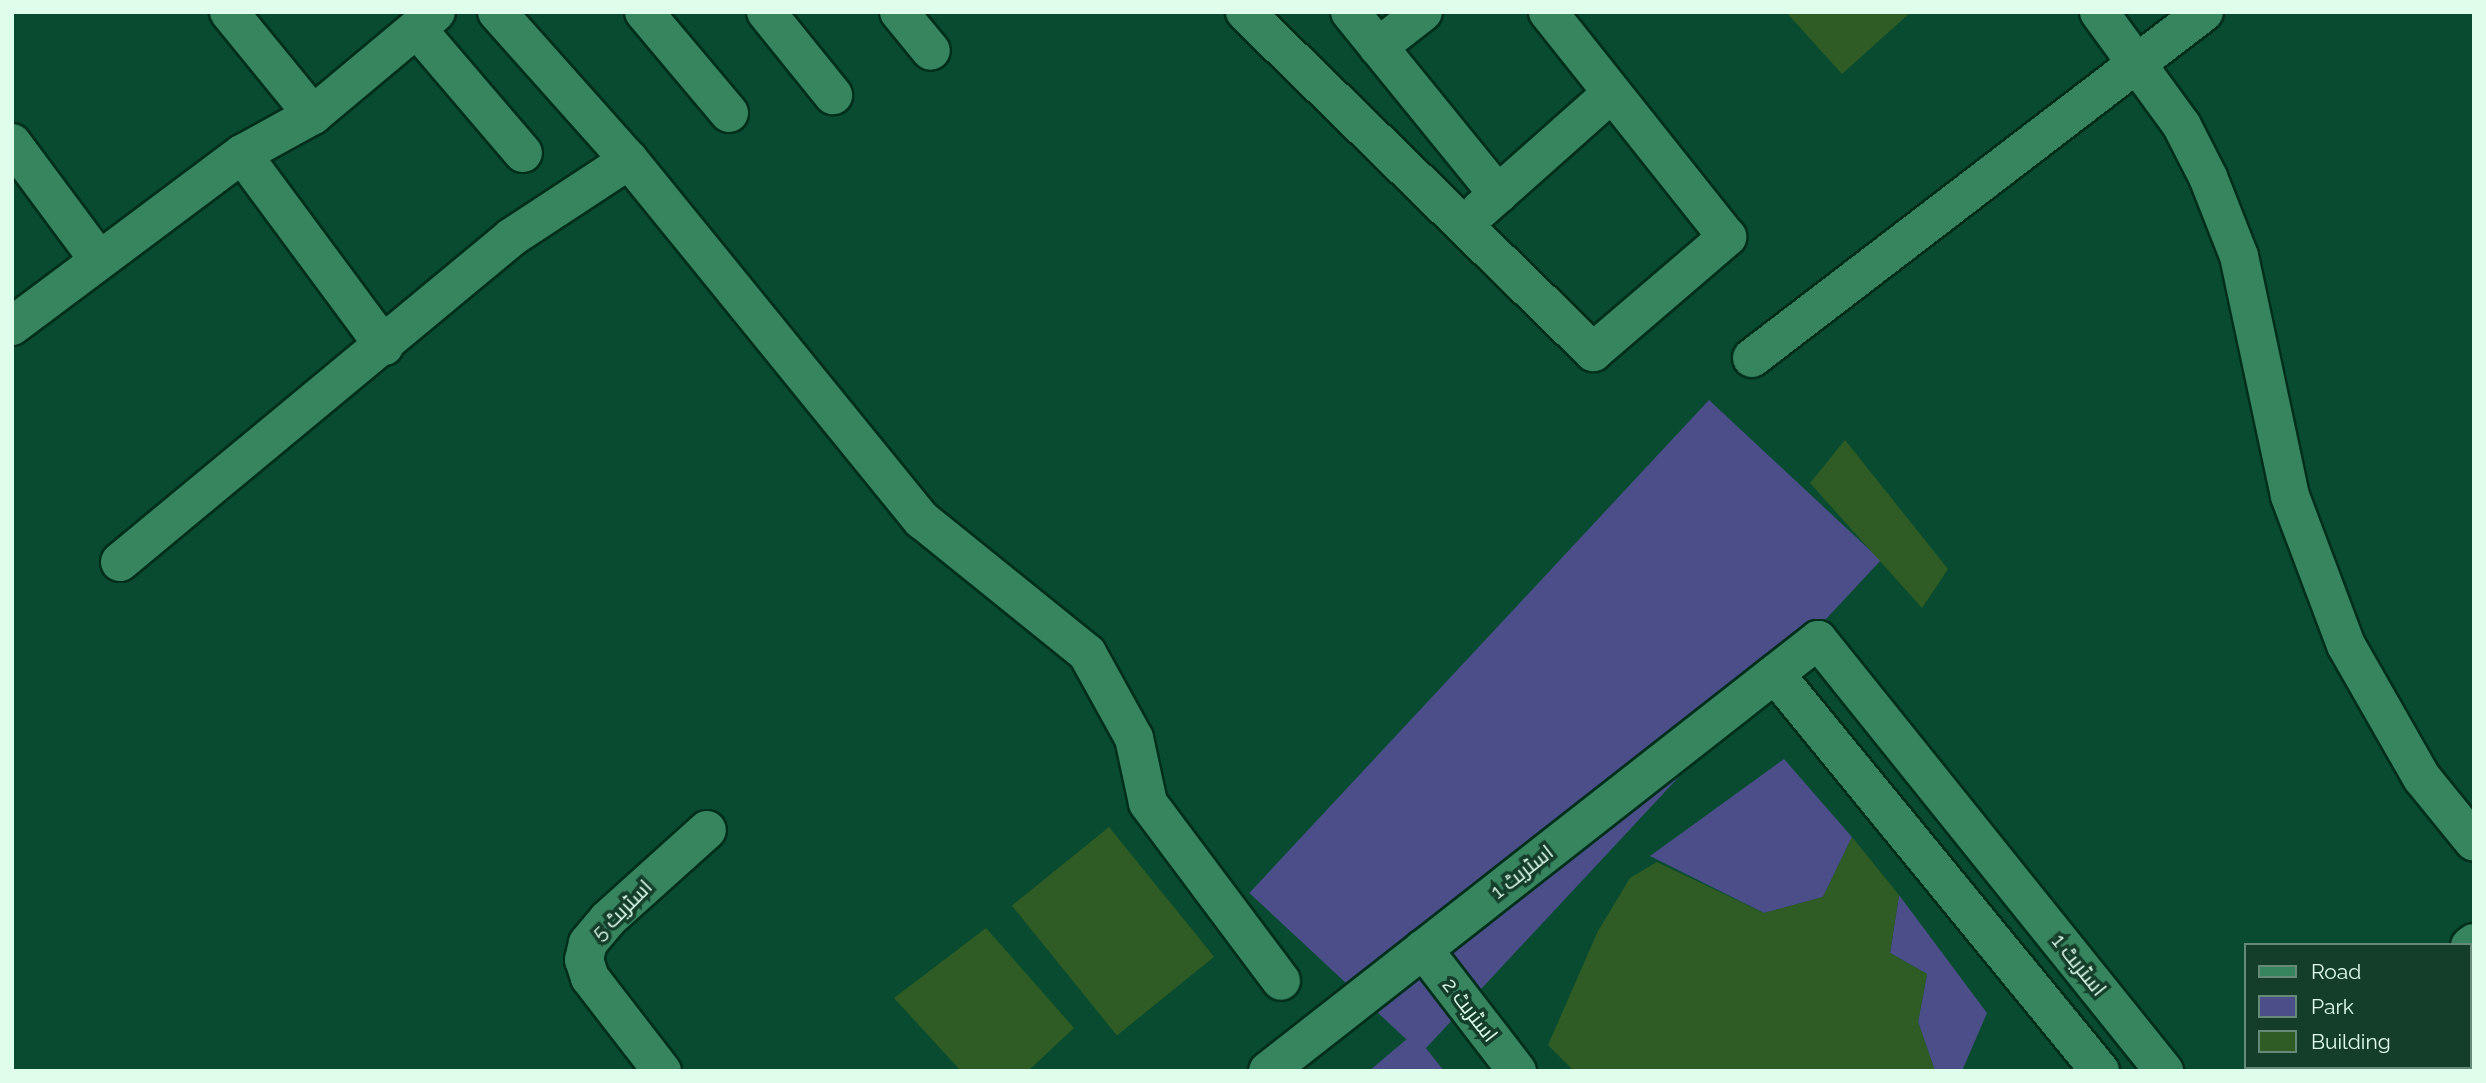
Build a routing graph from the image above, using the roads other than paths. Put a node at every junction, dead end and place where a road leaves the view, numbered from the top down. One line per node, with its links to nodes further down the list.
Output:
1 (229, 12): 19 (street)
2 (497, 12): 23 (street)
3 (645, 12): 18 (street)
4 (766, 12): 17 (street)
5 (899, 12): 14 (street)
6 (1350, 12): 13 (street)
7 (1423, 12): 13 (street)
8 (1548, 12): 16 (street)
9 (2099, 12): 15 (street)
10 (2204, 12): 15 (street)
11 (1265, 18): 25 (street)
12 (426, 20): 19 (street); 21 (street)
13 (1378, 47): 24 (street)
14 (931, 51)
15 (2137, 63): 29 (street); 33 (street)
16 (1612, 93): 24 (street); 25 (street)
17 (833, 95)
18 (729, 113)
19 (313, 115): 22 (street)
20 (12, 143): 26 (street)
21 (523, 153)
22 (242, 154): 26 (street); 28 (street)
23 (629, 160): 28 (street); 35 (street)
24 (1498, 194): 25 (street)
25 (1461, 227)
26 (98, 258): 27 (street)
27 (12, 326)
28 (384, 346): 30 (street)
29 (1752, 358)
30 (120, 562)
31 (1775, 674): 34 (street, اسٹریٹ 1); 36 (street, اسٹریٹ 1); 40 (street)
32 (707, 830): 37 (street, اسٹریٹ 5)
33 (2474, 842)
34 (1423, 949): 38 (street, اسٹریٹ 1); 39 (street, اسٹریٹ 2)
35 (1281, 981)
36 (2163, 1070)
37 (662, 1071)
38 (1268, 1071)
39 (1517, 1071)
40 (2100, 1071)

